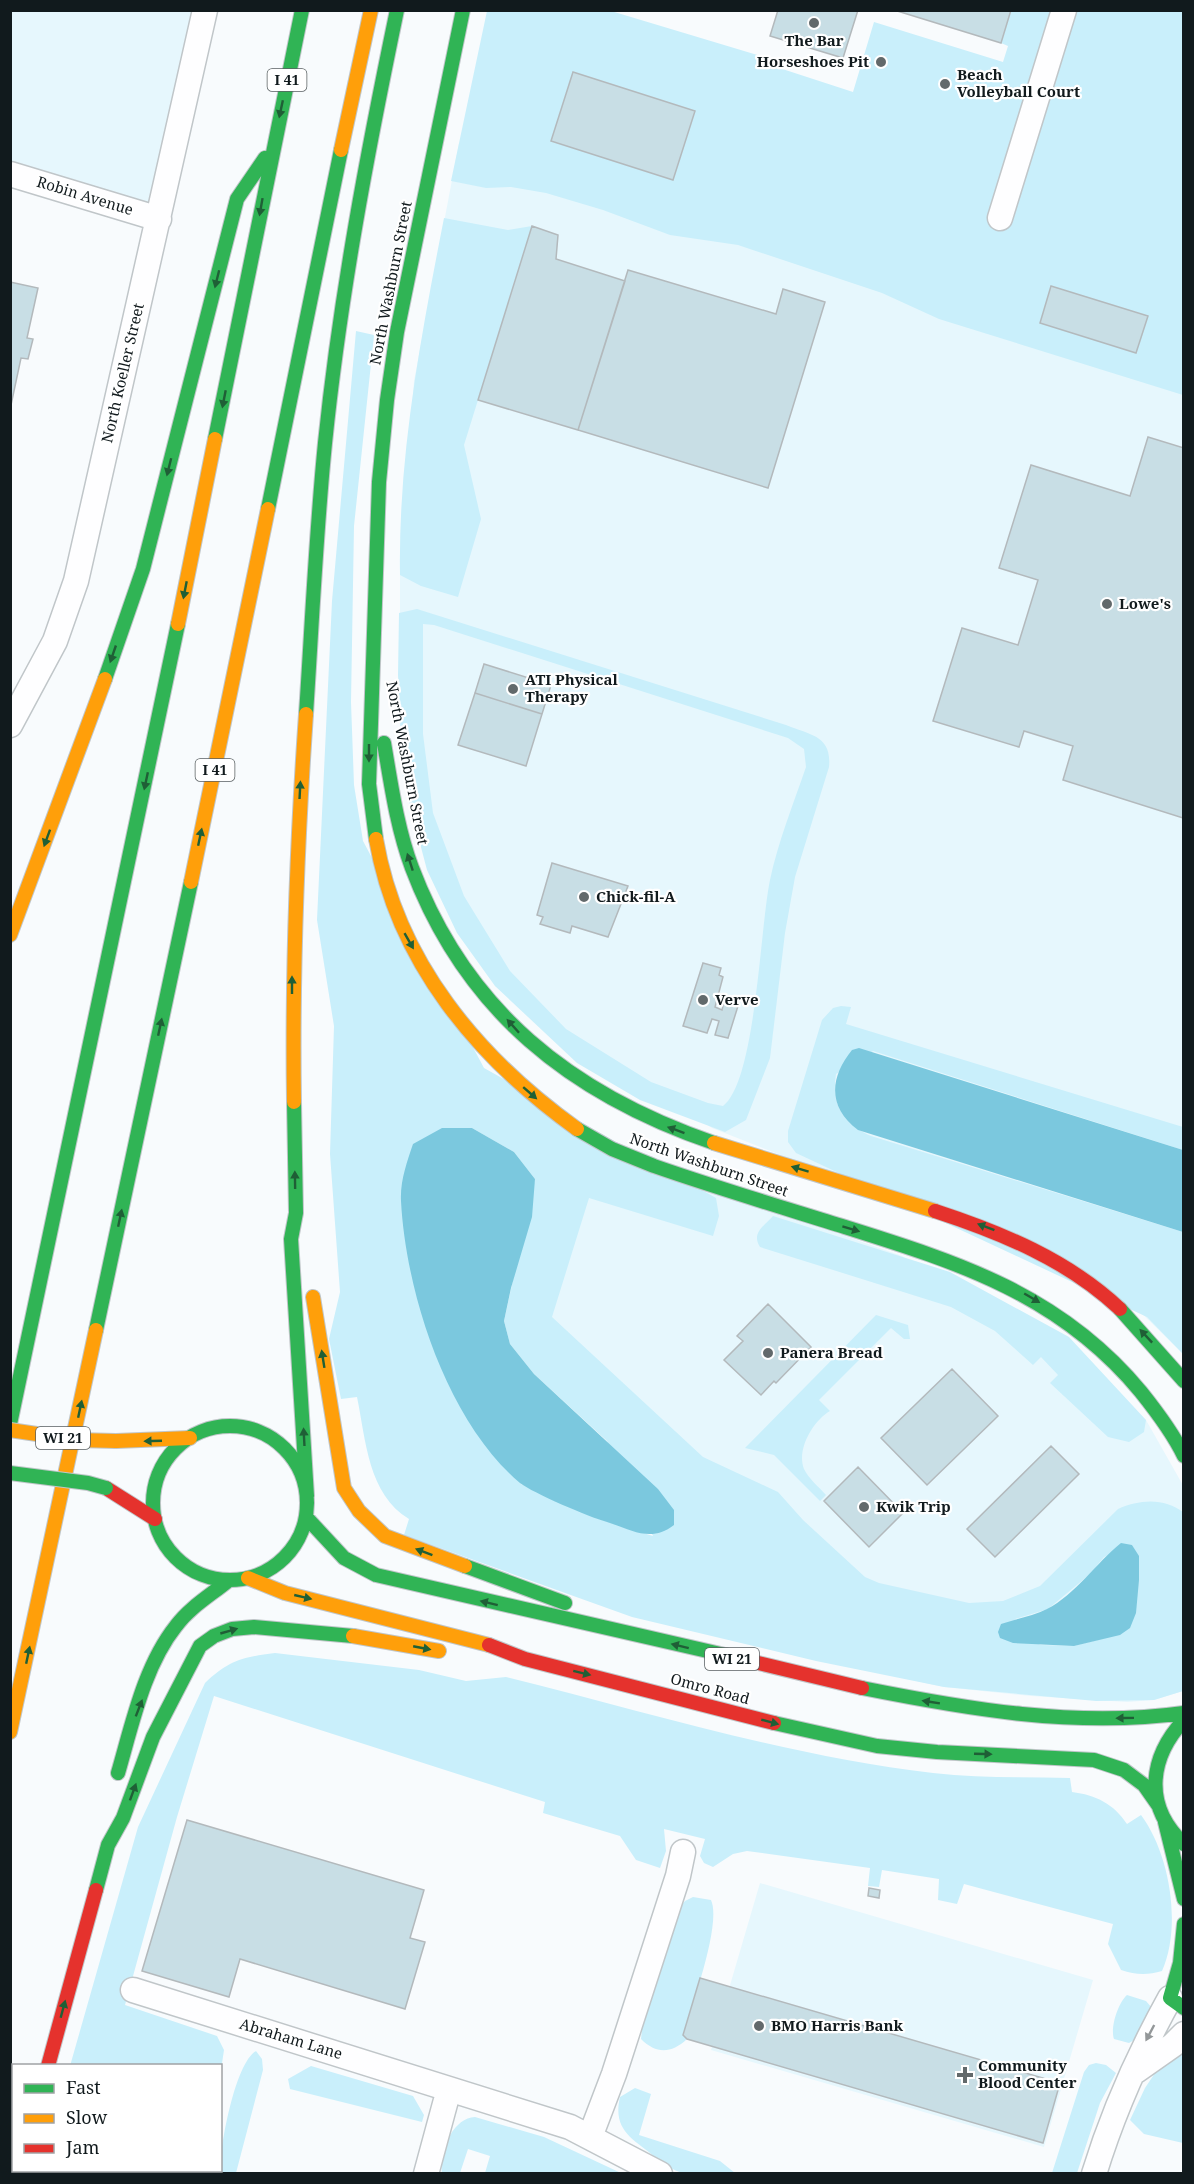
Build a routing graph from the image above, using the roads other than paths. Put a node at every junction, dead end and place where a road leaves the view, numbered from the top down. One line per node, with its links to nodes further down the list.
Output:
1 (205, 10): 10 (street, North Koeller Street)
2 (302, 10): 7 (main road, I 41, one-way to 7)
3 (371, 10): 34 (main road, I 41, one-way to 3)
4 (397, 10): 14 (main road, one-way to 4)
5 (463, 10): 11 (main road, North Washburn Street)
6 (1064, 10): 9 (street)
7 (272, 150): 13 (main road, one-way to 13); 18 (main road, I 41, one-way to 18)
8 (10, 174): 10 (street, Robin Avenue)
9 (1000, 218)
10 (159, 219): 12 (street, North Koeller Street)
11 (373, 674): 17 (main road, North Washburn Street, one-way to 11); 21 (main road, North Washburn Street, one-way to 21)
12 (10, 725)
13 (10, 935)
14 (296, 1213): 15 (main road); 23 (main road, one-way to 14)
15 (307, 1261)
16 (310, 1283): 28 (main road, one-way to 16)
17 (1184, 1381)
18 (10, 1424)
19 (10, 1430): 20 (main road, WI 21, one-way to 19, bridge)
20 (190, 1438): 23 (main road); 25 (main road)
21 (1182, 1448)
22 (10, 1473): 25 (main road, bridge)
23 (307, 1496): 24 (main road)
24 (306, 1517): 26 (main road); 28 (main road, WI 21, one-way to 24)
25 (155, 1519): 27 (main road)
26 (248, 1578): 27 (main road); 31 (main road, Omro Road, one-way to 31)
27 (230, 1580): 35 (main road, one-way to 27)
28 (593, 1624): 32 (main road, WI 21, one-way to 28)
29 (455, 1654): 40 (main road, one-way to 29)
30 (478, 1657): 31 (main road)
31 (525, 1659): 36 (main road, Omro Road, one-way to 36)
32 (1184, 1713)
33 (1184, 1720): 36 (main road)
34 (10, 1732)
35 (113, 1790)
36 (1158, 1805): 37 (main road)
37 (1165, 1822): 39 (main road); 42 (main road)
38 (107, 1823): 40 (main road)
39 (1184, 1844)
40 (108, 1845): 47 (main road, one-way to 40)
41 (683, 1852): 50 (street)
42 (1184, 1899)
43 (1184, 1924): 45 (main road)
44 (133, 1990): 49 (street, Abraham Lane)
45 (1177, 2003): 48 (street, one-way to 48)
46 (1184, 2034): 48 (street)
47 (49, 2064)
48 (1136, 2071): 53 (street)
49 (449, 2089): 50 (street, Abraham Lane); 51 (street)
50 (590, 2137): 52 (street, Abraham Lane)
51 (426, 2174)
52 (660, 2174)
53 (1094, 2174)

